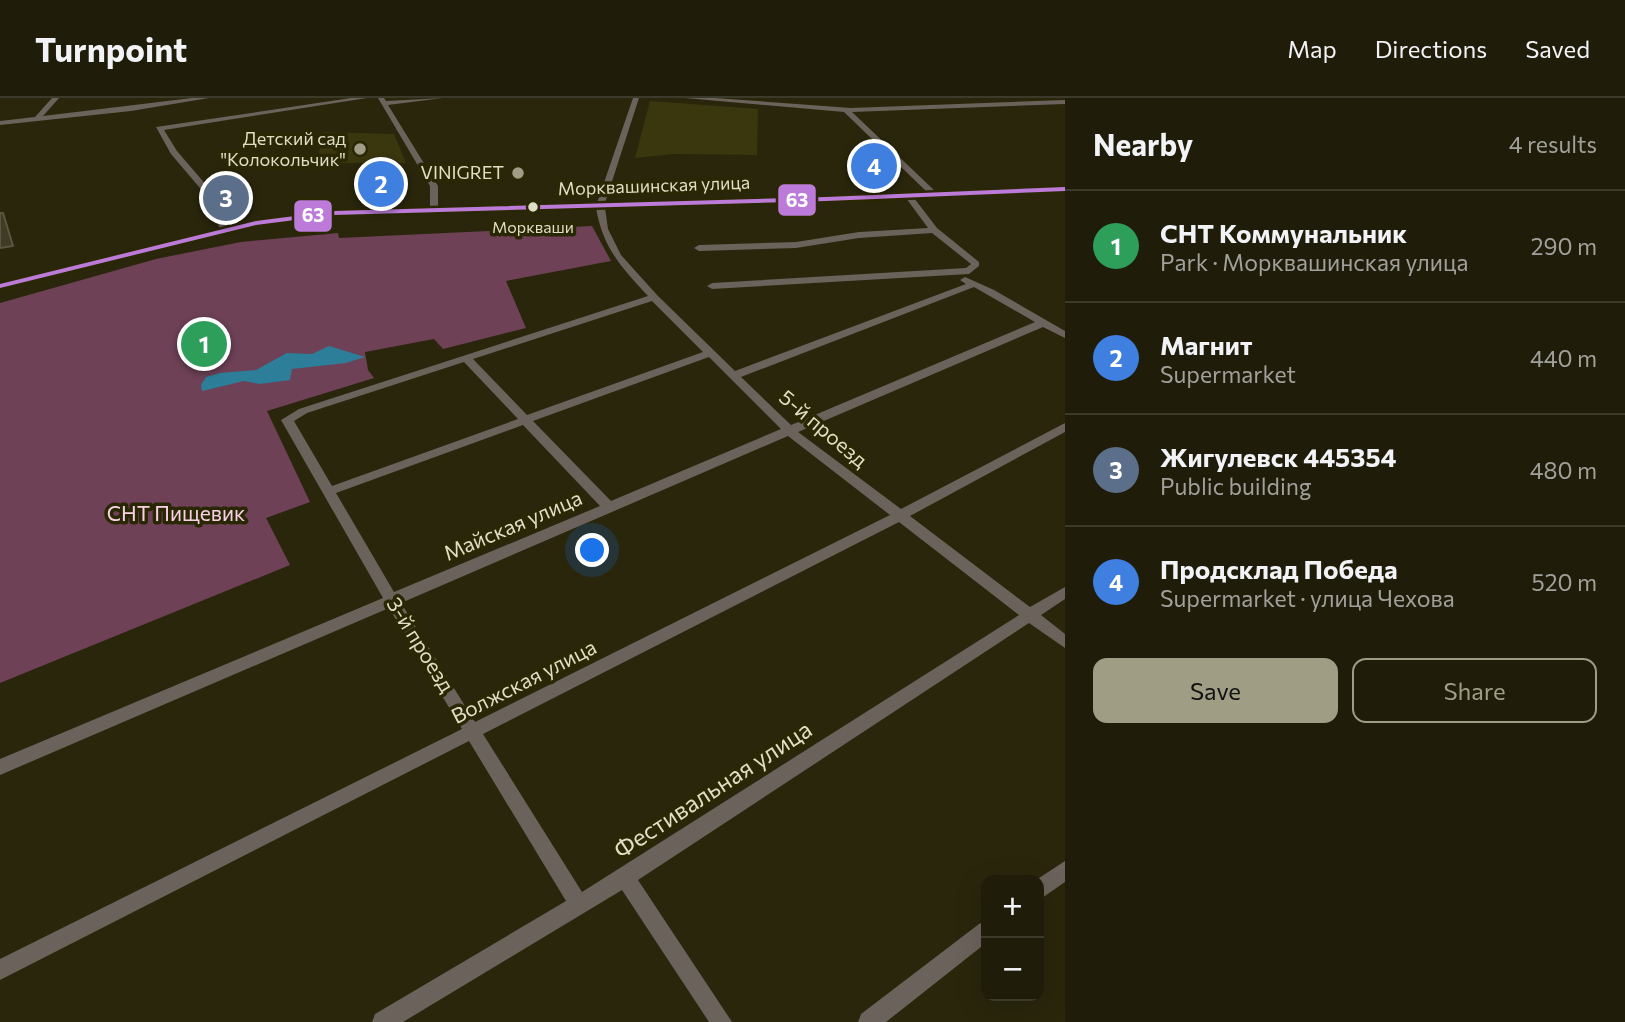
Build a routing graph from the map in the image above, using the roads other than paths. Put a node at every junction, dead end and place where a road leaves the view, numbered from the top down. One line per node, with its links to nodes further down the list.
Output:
1 (57, 98): 12 (street)
2 (113, 98): 10 (street)
3 (206, 98): 10 (street)
4 (364, 98): 19 (street)
5 (440, 98): 9 (street)
6 (636, 98): 17 (street)
7 (688, 98): 11 (street)
8 (1064, 100): 11 (street)
9 (383, 101): 18 (street)
10 (116, 110): 12 (street)
11 (846, 110): 15 (street)
12 (38, 118): 13 (street)
13 (0, 122)
14 (1065, 189): 15 (street, Морквашинская улица)
15 (934, 195): 16 (street, Морквашинская улица)
16 (909, 196): 17 (street, Морквашинская улица); 20 (street)
17 (600, 205): 18 (street, Морквашинская улица); 26 (street, 5-й проезд)
18 (433, 209): 19 (street, Морквашинская улица)
19 (225, 230): 24 (street, Морквашинская улица)
20 (934, 230): 21 (street); 22 (street)
21 (699, 248)
22 (947, 274): 23 (street); 25 (street)
23 (974, 284): 27 (street); 31 (street)
24 (0, 286)
25 (712, 286)
26 (654, 297): 29 (street, 5-й проезд); 30 (street)
27 (1042, 323): 28 (street); 34 (street, Майская улица)
28 (1065, 335)
29 (710, 353): 31 (street, 5-й проезд); 32 (street)
30 (465, 357): 32 (street); 35 (street, 3-й проезд)
31 (736, 375): 34 (street, 5-й проезд)
32 (526, 420): 35 (street); 36 (street)
33 (1065, 427): 37 (street, Волжская улица)
34 (791, 432): 36 (street, Майская улица); 37 (street, 5-й проезд)
35 (327, 492): 39 (street, 3-й проезд)
36 (609, 507): 39 (street, Майская улица)
37 (899, 516): 40 (street, 5-й проезд); 42 (street, Волжская улица)
38 (1065, 592): 40 (street, Фестивальная улица)
39 (392, 601): 42 (street, 3-й проезд); 43 (street, Майская улица)
40 (1028, 614): 41 (street, 5-й проезд); 45 (street, Фестивальная улица)
41 (1065, 642)
42 (474, 731): 47 (street, 3-й проезд); 49 (street, Волжская улица)
43 (0, 767)
44 (1065, 870): 46 (street)
45 (625, 877): 47 (street, Фестивальная улица); 51 (street)
46 (1044, 886)
47 (578, 903): 50 (street, Фестивальная улица)
48 (981, 935): 52 (street)
49 (0, 970)
50 (383, 1022)
51 (721, 1022)
52 (869, 1022)

